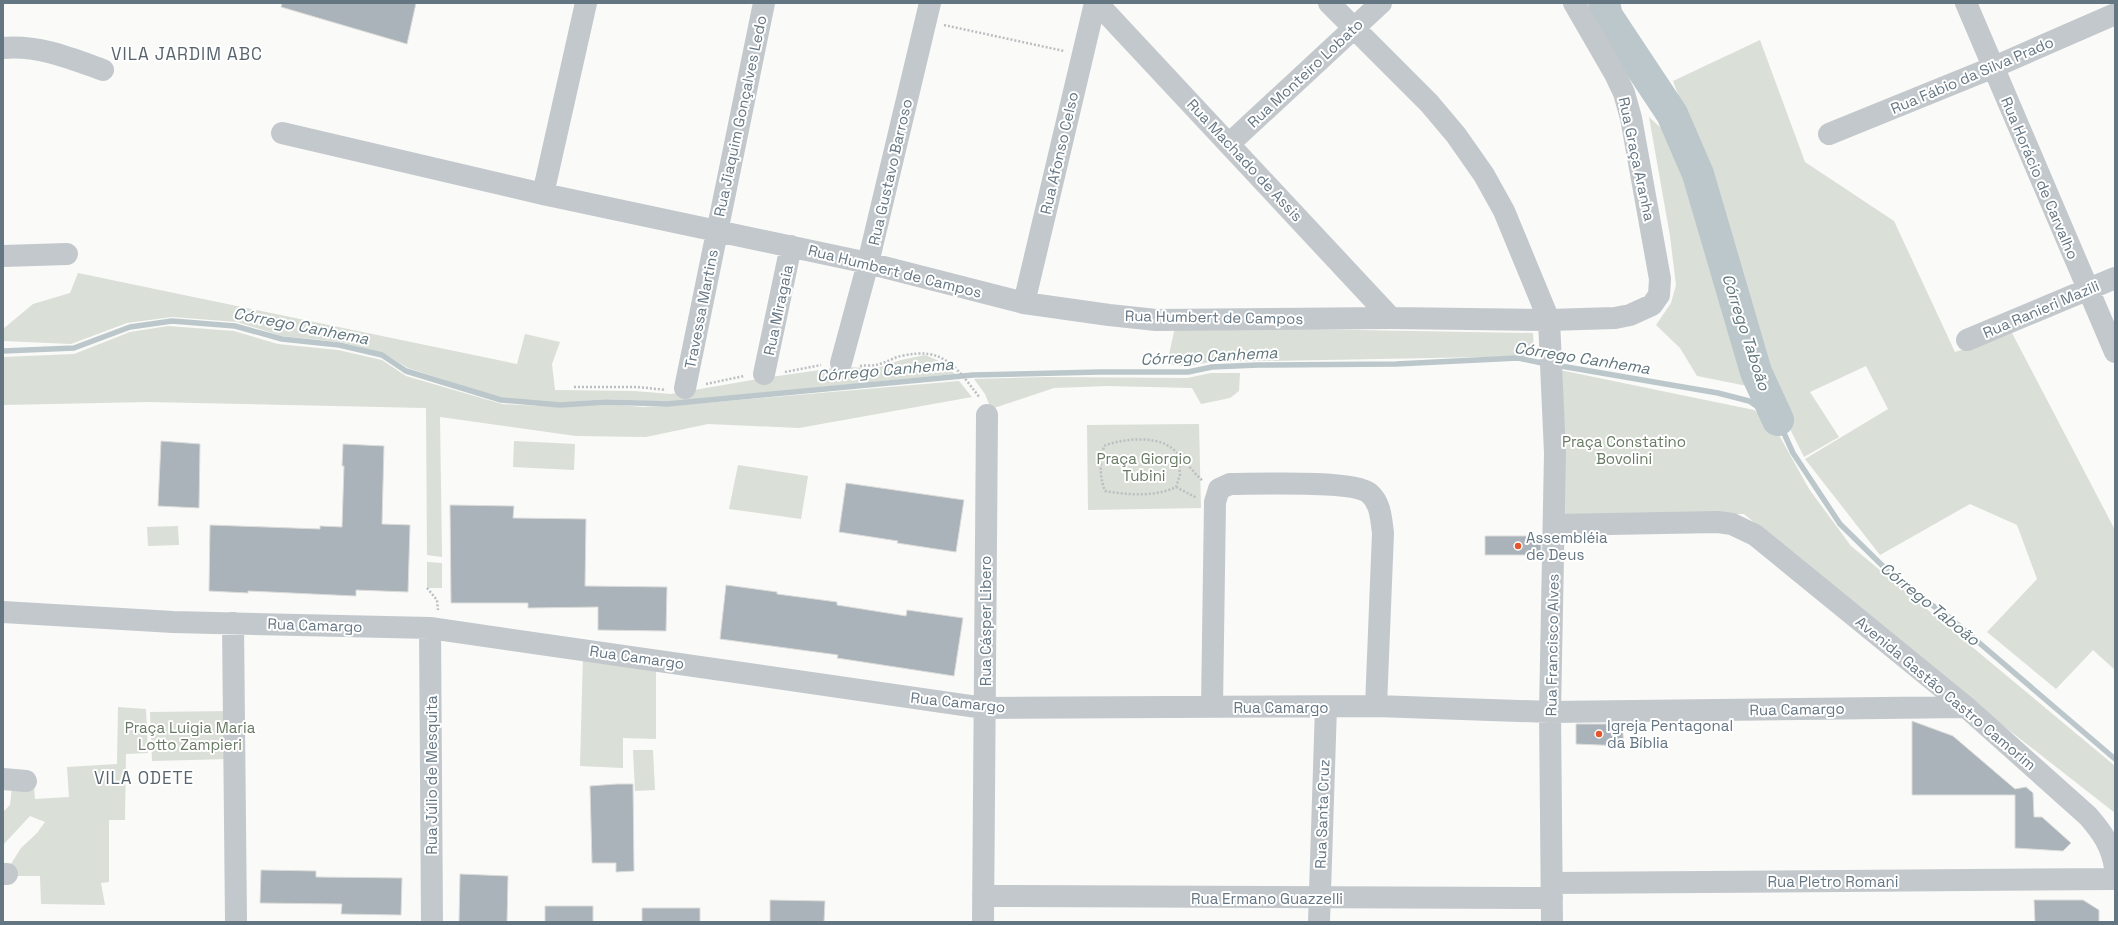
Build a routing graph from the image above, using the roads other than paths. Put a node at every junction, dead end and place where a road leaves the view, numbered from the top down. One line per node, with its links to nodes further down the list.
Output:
1 (586, 3): 17 (street)
2 (764, 3): 18 (street, Rua Jiaquim Gonçalves Ledo)
3 (1096, 3): 16 (street, Rua Machado de Assis); 26 (street, Rua Afonso Celso)
4 (1329, 3): 10 (street, Rua Francisco Alves)
5 (1381, 3): 10 (street, Rua Monteiro Lobato)
6 (1574, 3): 24 (street, Rua Graça Aranha)
7 (1966, 3): 12 (street, Rua Horácio de Carvalho)
8 (928, 12): 22 (street, Rua Gustavo Barroso)
9 (2115, 14): 12 (street, Rua Fábio da Silva Prado)
10 (1353, 28): 16 (street, Rua Monteiro Lobato); 28 (street, Rua Francisco Alves)
11 (3, 48): 13 (street)
12 (1994, 67): 15 (street, Rua Fábio da Silva Prado); 25 (street, Rua Horácio de Carvalho)
13 (103, 70)
14 (282, 133): 17 (street, Rua Humbert de Campos)
15 (1829, 134)
16 (1230, 143): 27 (street, Rua Machado de Assis)
17 (543, 194): 18 (street, Rua Humbert de Campos)
18 (717, 230): 19 (street, Rua Humbert de Campos); 33 (street, Travessa Martins)
19 (791, 246): 22 (street, Rua Humbert de Campos); 32 (street, Rua Miragaia)
20 (67, 254): 21 (street)
21 (3, 256)
22 (868, 263): 26 (street, Rua Humbert de Campos); 31 (street, Rua Gustavo Barroso)
23 (2115, 278): 25 (street, Rua Ranieri Mazili)
24 (1660, 279): 28 (street, Rua Humbert de Campos)
25 (2088, 290): 29 (street, Rua Ranieri Mazili); 30 (street, Rua Horácio de Carvalho)
26 (1024, 302): 27 (street, Rua Humbert de Campos)
27 (1391, 318): 28 (street, Rua Humbert de Campos)
28 (1549, 320): 35 (street, Rua Francisco Alves)
29 (1967, 340)
30 (2115, 352)
31 (841, 364)
32 (764, 374)
33 (685, 388)
34 (987, 415): 43 (street, Rua Cásper Libero)
35 (1554, 525): 42 (street, Avenida Gastão Castro Camorim); 44 (street, Rua Francisco Alves)
36 (3, 612): 37 (street, Rua Camargo)
37 (233, 623): 38 (street, Rua Camargo); 52 (street)
38 (430, 628): 43 (street, Rua Camargo); 53 (street, Rua Júlio de Mesquita)
39 (1376, 706): 40 (street); 41 (street, Rua Camargo); 44 (street, Rua Camargo)
40 (1212, 707): 41 (street, Rua Camargo); 43 (street, Rua Camargo)
41 (1326, 707): 51 (street, Rua Santa Cruz)
42 (1966, 707): 44 (street, Rua Camargo); 47 (street, Avenida Gastão Castro Camorim)
43 (984, 708): 50 (street, Rua Cásper Libero)
44 (1550, 712): 49 (street, Rua Francisco Alves)
45 (3, 779): 46 (street)
46 (26, 781)
47 (2115, 868)
48 (2115, 879): 49 (street, Rua Pletro Romani)
49 (1552, 890): 51 (street, Rua Ermano Guazzelli); 56 (street, Rua Francisco Alves)
50 (983, 896): 51 (street, Rua Ermano Guazzelli); 54 (street, Rua Cásper Libero)
51 (1319, 898): 55 (street, Rua Santa Cruz)
52 (236, 922)
53 (432, 922)
54 (983, 922)
55 (1319, 922)
56 (1552, 922)

